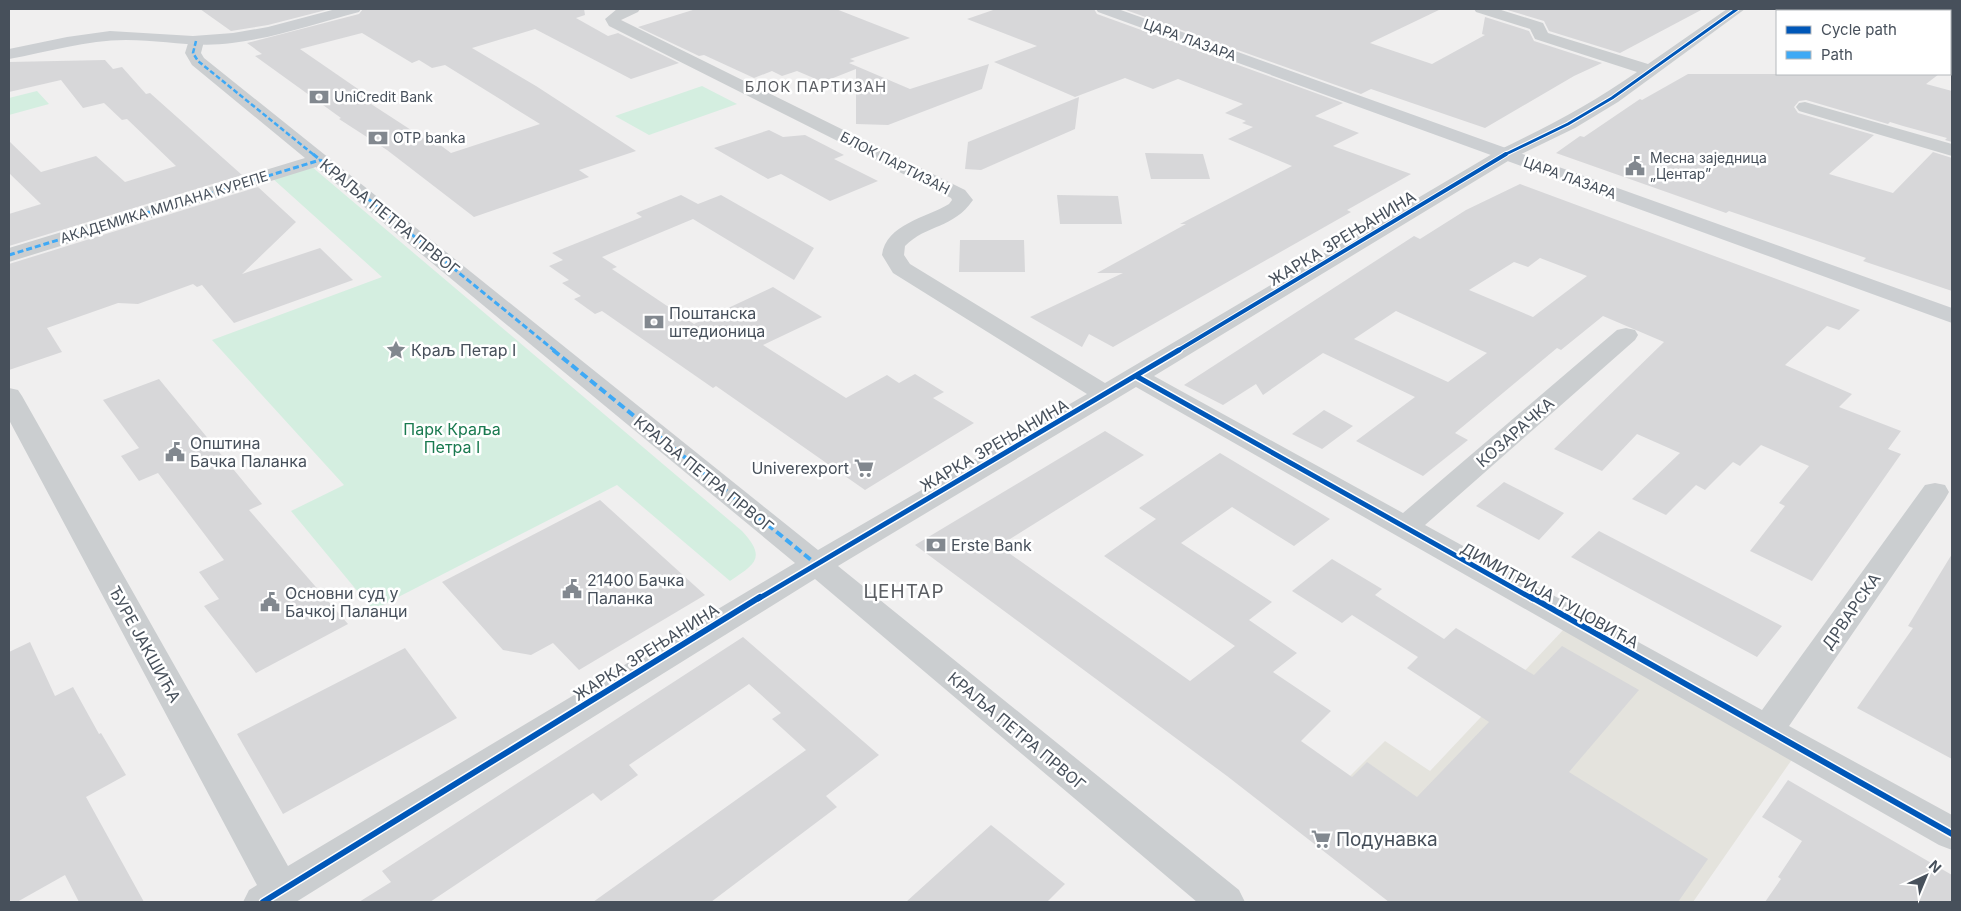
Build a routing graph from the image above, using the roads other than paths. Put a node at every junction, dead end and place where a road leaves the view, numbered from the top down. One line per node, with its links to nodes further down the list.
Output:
1 (353, 9): 6 (main road)
2 (632, 9): 17 (street, БЛОК ПАРТИЗАН)
3 (1104, 9): 11 (main road, ЦАРА ЛАЗАРА)
4 (1482, 9): 8 (street)
5 (1737, 9): 8 (street, ЖАРКА ЗРЕЊАНИНА)
6 (196, 41): 7 (main road); 12 (street, КРАЉА ПЕТРА ПРВОГ)
7 (9, 54)
8 (1652, 71): 11 (street, ЖАРКА ЗРЕЊАНИНА)
9 (1805, 107): 10 (street)
10 (1952, 150)
11 (1506, 154): 14 (main road, ЦАРА ЛАЗАРА); 16 (street, ЖАРКА ЗРЕЊАНИНА)
12 (320, 160): 13 (street, АКАДЕМИКА МИЛАНА КУРЕПЕ); 21 (street, КРАЉА ПЕТРА ПРВОГ)
13 (9, 254)
14 (1952, 316)
15 (1626, 335): 20 (street, КОЗАРАЧКА)
16 (1136, 376): 17 (street, ЖАРКА ЗРЕЊАНИНА); 20 (street, ДИМИТРИЈА ТУЦОВИЋА)
17 (1105, 394): 21 (street, ЖАРКА ЗРЕЊАНИНА)
18 (9, 396): 24 (street, ЂУРЕ ЈАКШИЋА)
19 (1935, 492): 22 (street, ДРВАРСКА)
20 (1404, 528): 22 (street, ДИМИТРИЈА ТУЦОВИЋА)
21 (816, 564): 24 (street, ЖАРКА ЗРЕЊАНИНА); 25 (street, КРАЉА ПЕТРА ПРВОГ)
22 (1767, 730): 23 (street, ДИМИТРИЈА ТУЦОВИЋА)
23 (1952, 834)
24 (272, 897)
25 (1225, 902)

